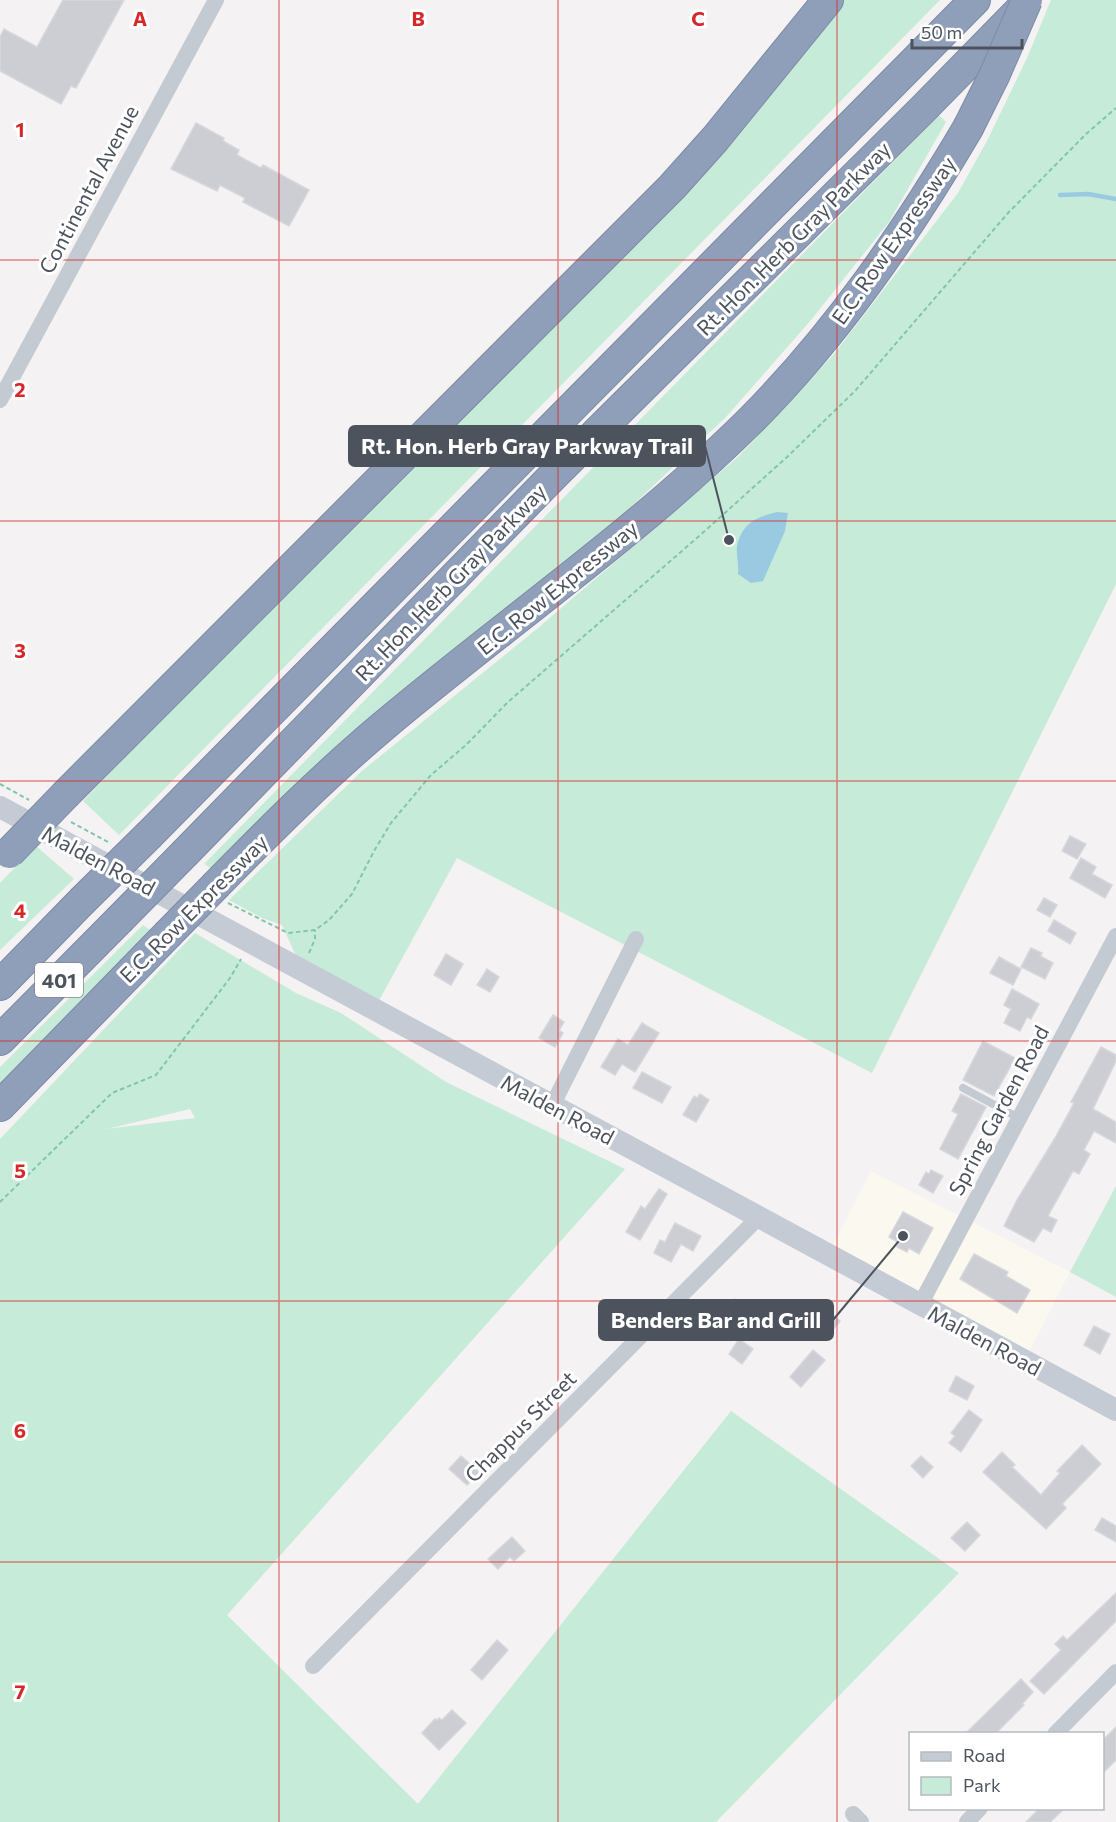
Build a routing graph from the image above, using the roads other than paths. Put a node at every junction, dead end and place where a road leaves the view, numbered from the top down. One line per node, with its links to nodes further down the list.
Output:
1 (216, 0): 5 (street, Continental Avenue)
2 (975, 0): 10 (highway, Rt. Hon. Herb Gray Parkway / 401, bridge)
3 (1028, 0): 11 (highway, Rt. Hon. Herb Gray Parkway / 401, bridge); 14 (highway, E.C. Row Expressway, bridge)
4 (821, 8): 7 (highway, bridge)
5 (0, 400)
6 (0, 807): 13 (main road, Malden Road)
7 (4, 857)
8 (1116, 936): 15 (street, Spring Garden Road)
9 (636, 939): 13 (street)
10 (0, 985)
11 (0, 1040)
12 (963, 1088): 15 (lane)
13 (552, 1106): 16 (main road, Malden Road)
14 (0, 1107)
15 (1019, 1118): 17 (street, Spring Garden Road)
16 (759, 1217): 17 (main road, Malden Road); 19 (street, Chappus Street)
17 (920, 1305): 18 (main road, Malden Road)
18 (1116, 1410)
19 (314, 1666)
20 (1116, 1672): 21 (street)
21 (1057, 1732)
22 (979, 1810): 23 (street)
23 (967, 1822)

